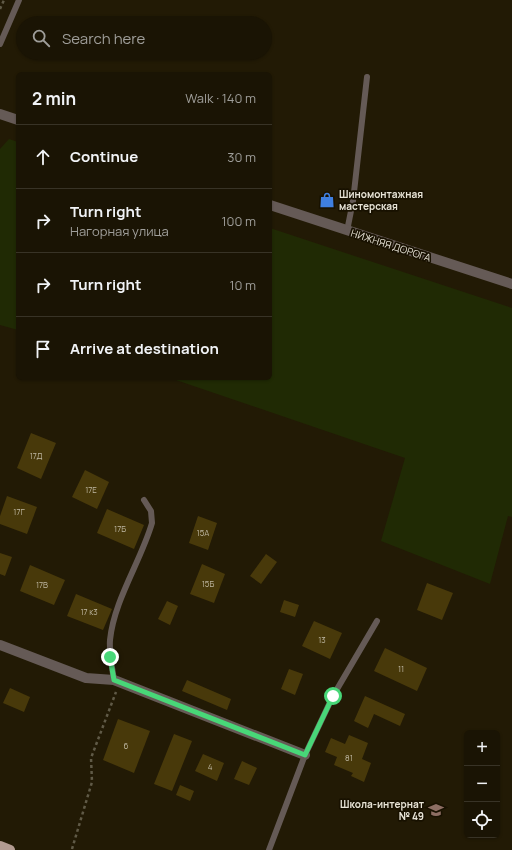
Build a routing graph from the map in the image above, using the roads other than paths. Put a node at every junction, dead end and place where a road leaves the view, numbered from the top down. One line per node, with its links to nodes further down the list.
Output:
1 (19, 0): 2 (lane)
2 (0, 44)
3 (367, 78): 7 (lane)
4 (0, 114): 5 (street)
5 (16, 119)
6 (272, 206): 7 (street, НИЖНЯЯ ДОРОГА)
7 (347, 231): 8 (street, НИЖНЯЯ ДОРОГА)
8 (512, 284)
9 (144, 500): 12 (lane)
10 (377, 621): 13 (lane)
11 (0, 645): 12 (street)
12 (117, 681): 13 (street)
13 (305, 755): 16 (lane)
14 (0, 846): 15 (main road)
15 (10, 850)
16 (269, 850)

